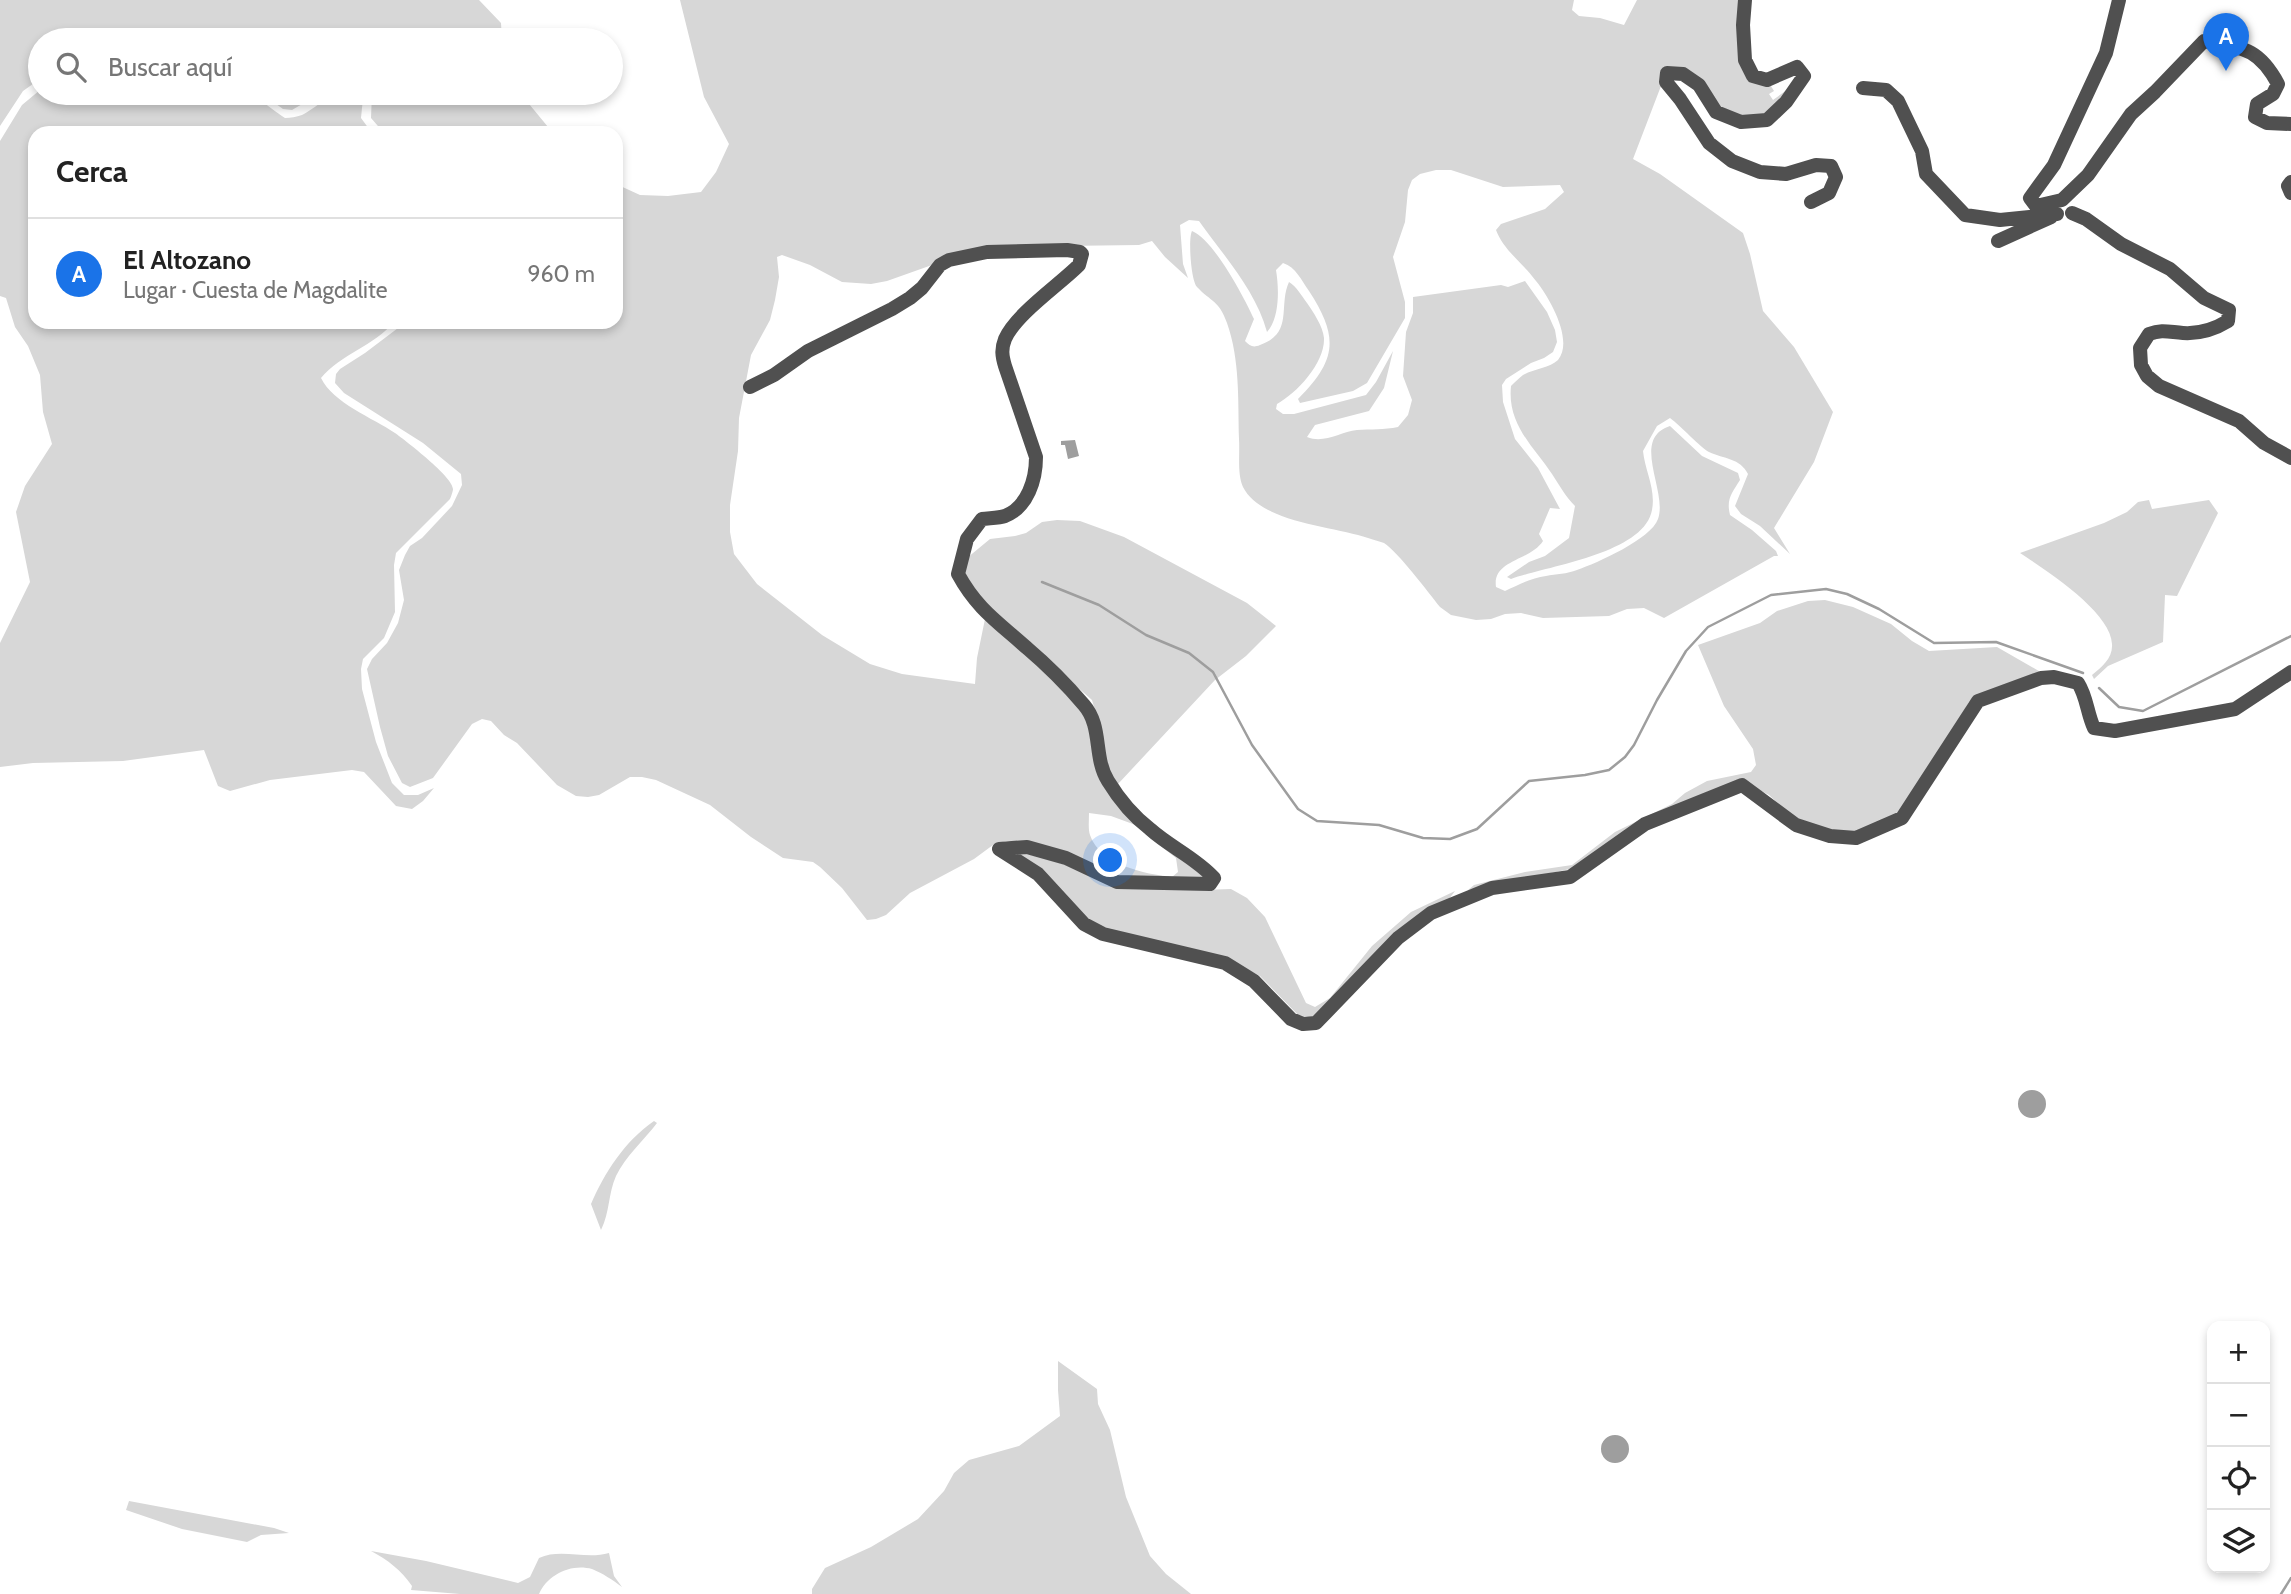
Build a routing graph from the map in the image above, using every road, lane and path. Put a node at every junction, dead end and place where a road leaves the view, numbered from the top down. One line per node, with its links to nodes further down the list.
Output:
1 (1745, 0): 7 (street)
2 (2119, 0): 8 (street)
3 (1863, 88): 8 (street)
4 (2291, 124): 8 (street)
5 (2291, 182): 6 (street)
6 (2291, 193)
7 (1811, 202)
8 (2064, 209): 9 (street); 11 (street)
9 (1998, 241)
10 (750, 387): 12 (street)
11 (2291, 458)
12 (2291, 672)

